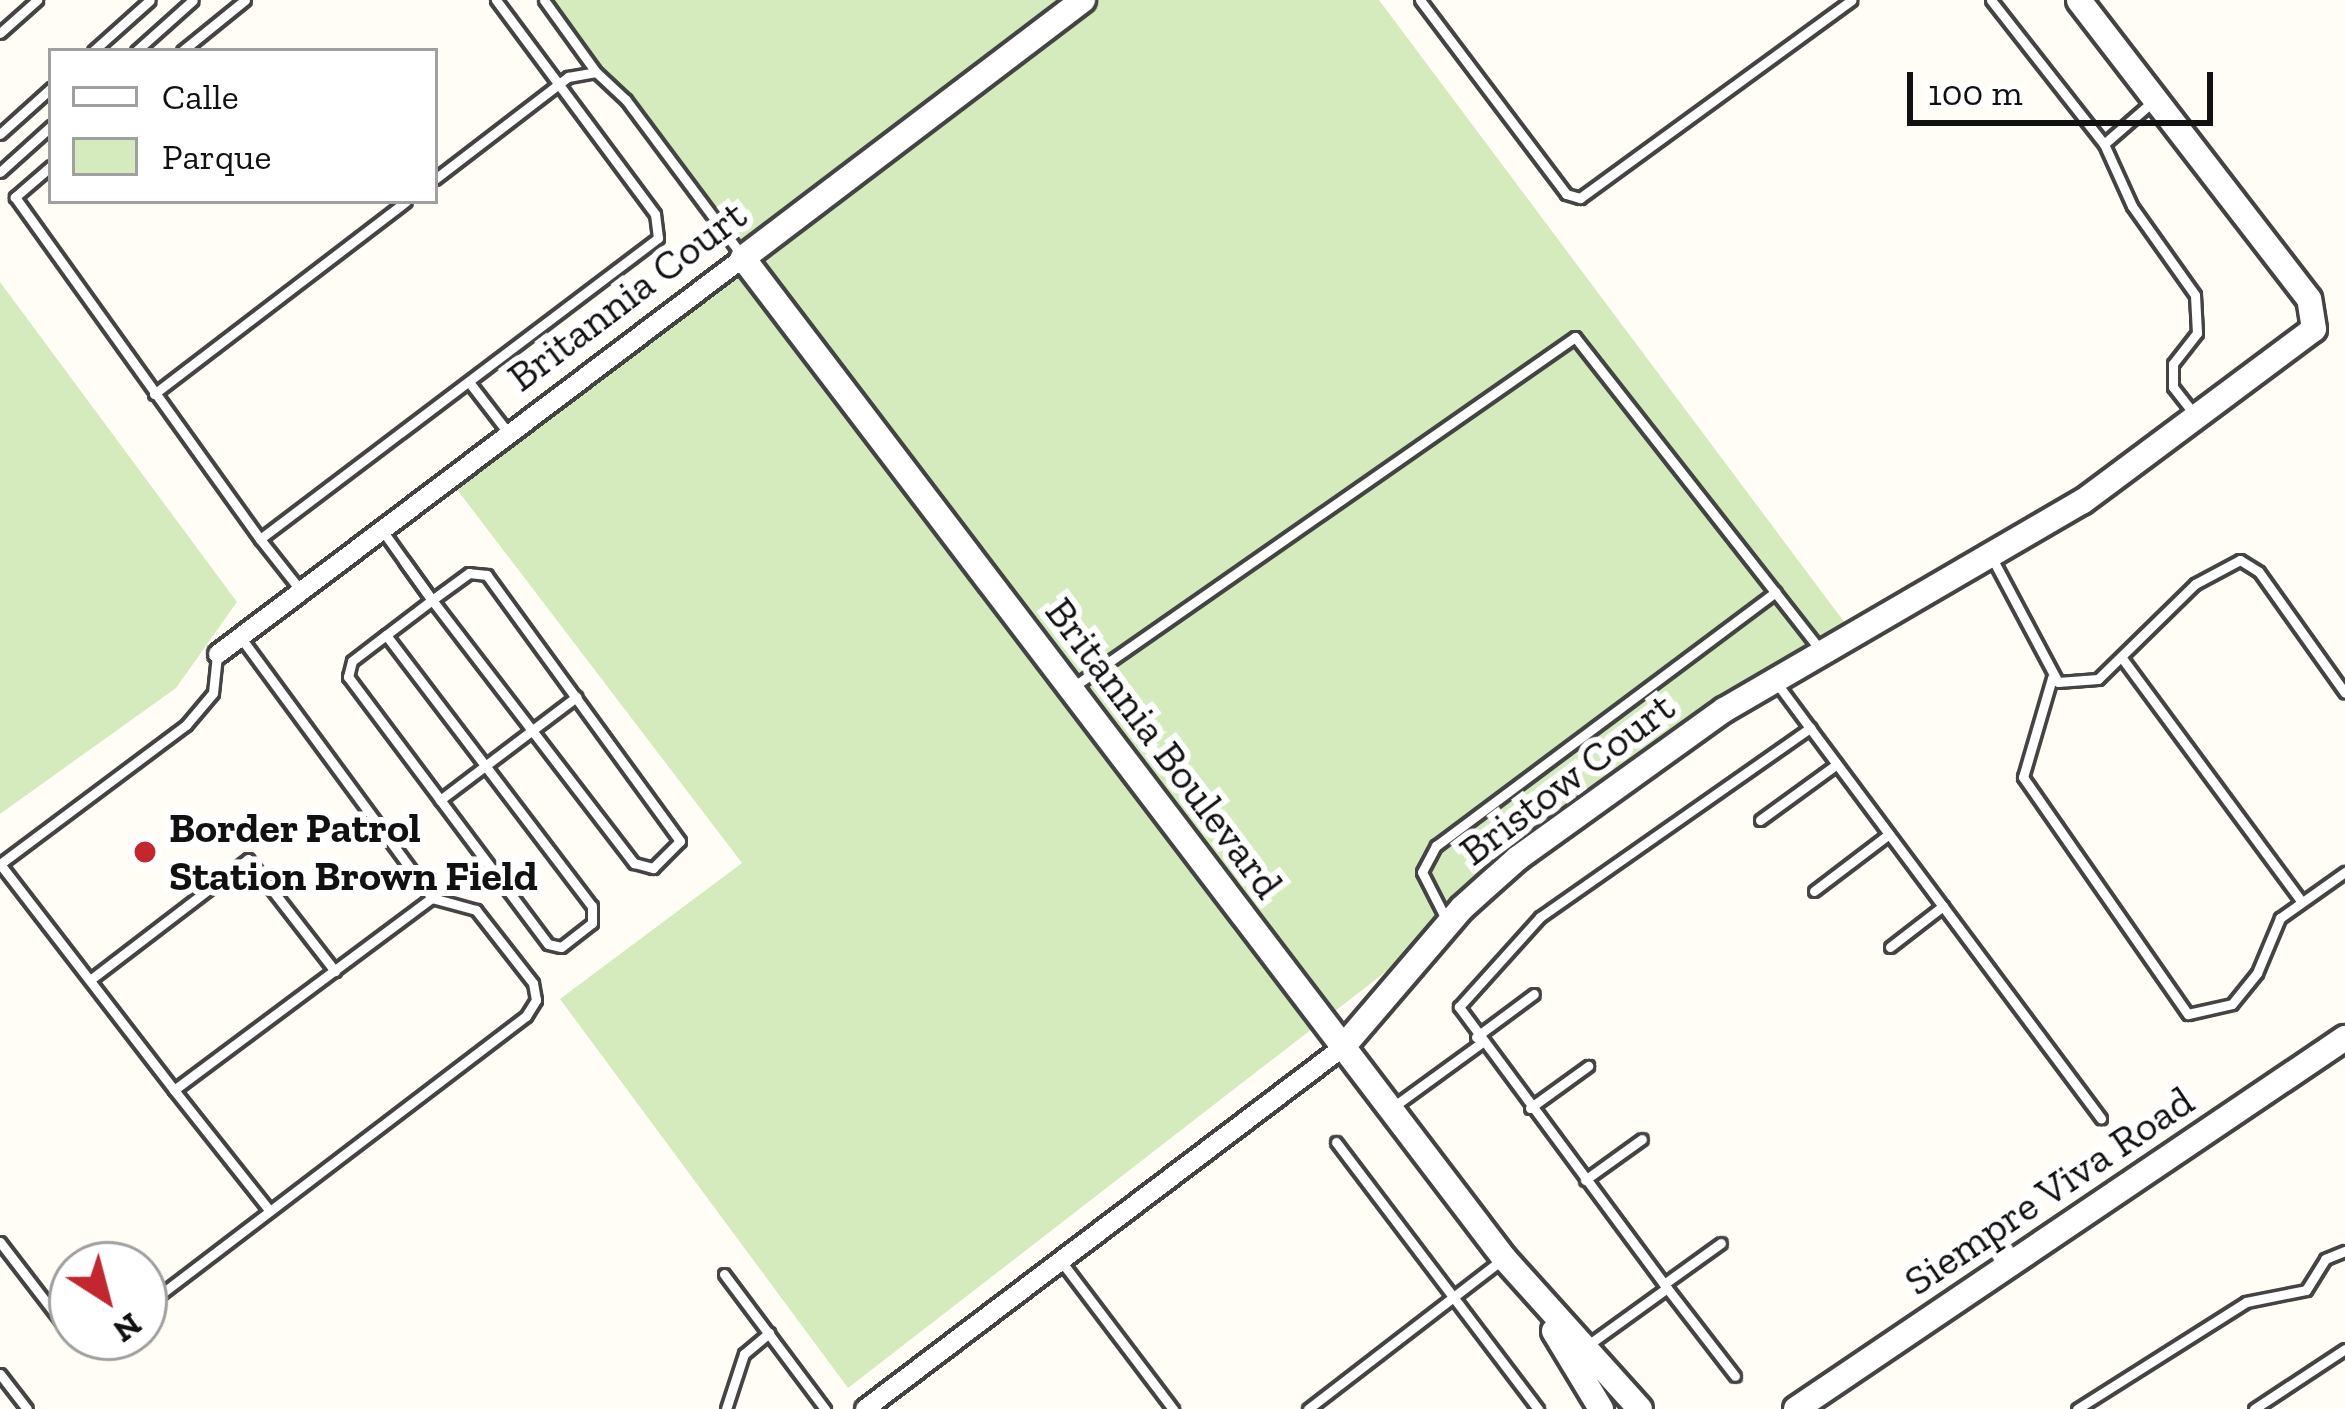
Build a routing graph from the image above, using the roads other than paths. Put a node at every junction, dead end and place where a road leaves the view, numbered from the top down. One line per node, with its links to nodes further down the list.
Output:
1 (37, 0): 12 (lane)
2 (150, 0): 13 (lane)
3 (193, 0): 14 (lane)
4 (245, 0): 15 (lane)
5 (496, 0): 17 (lane)
6 (544, 0): 16 (lane)
7 (1083, 0): 27 (street, Britannia Court)
8 (1420, 0): 9 (lane)
9 (1852, 0)
10 (1991, 0): 22 (lane)
11 (2079, 0): 19 (street)
12 (0, 33)
13 (96, 48)
14 (139, 48)
15 (186, 48)
16 (596, 72): 17 (lane); 27 (lane)
17 (559, 85): 25 (lane); 28 (lane)
18 (48, 91): 21 (lane)
19 (2156, 99): 22 (lane); 30 (street, Bristow Court)
20 (48, 129): 24 (lane)
21 (0, 134)
22 (2104, 144): 30 (lane)
23 (48, 169): 29 (lane)
24 (0, 172)
25 (438, 177)
26 (402, 204): 29 (lane)
27 (743, 258): 31 (street, Britannia Court); 45 (street, Britannia Boulevard)
28 (469, 382): 31 (lane); 33 (lane)
29 (154, 394): 33 (lane)
30 (2198, 419): 34 (street, Bristow Court)
31 (508, 434): 32 (street, Britannia Court)
32 (382, 530): 35 (street, Britannia Court); 37 (lane)
33 (260, 539): 35 (lane)
34 (1992, 557): 40 (street, Bristow Court); 43 (lane)
35 (301, 591): 39 (street, Britannia Court)
36 (1775, 592): 40 (lane); 45 (lane); 61 (lane)
37 (432, 600): 38 (lane); 47 (lane); 49 (lane)
38 (386, 635): 51 (lane); 52 (lane)
39 (240, 637): 41 (street, Britannia Court); 58 (lane)
40 (1823, 653): 44 (street, Bristow Court)
41 (218, 654): 55 (lane)
42 (2122, 658): 43 (lane); 46 (lane); 59 (lane)
43 (2052, 678): 59 (lane)
44 (1775, 681): 48 (lane); 61 (street, Bristow Court)
45 (1070, 689): 68 (street, Britannia Boulevard)
46 (2345, 693)
47 (577, 697): 49 (lane); 49 (lane)
48 (1810, 728): 50 (lane); 67 (lane)
49 (532, 730): 51 (lane)
50 (1837, 764): 53 (lane); 54 (lane)
51 (485, 766): 52 (lane); 52 (lane)
52 (440, 800)
53 (1760, 820)
54 (1889, 834): 57 (lane); 60 (lane)
55 (0, 864): 64 (lane)
56 (2345, 872): 59 (lane)
57 (1814, 891)
58 (433, 898): 63 (lane); 77 (lane)
59 (2300, 899)
60 (1943, 906): 62 (lane); 73 (lane)
61 (1449, 924): 68 (street, Bristow Court)
62 (1890, 947)
63 (335, 971): 64 (lane); 70 (lane)
64 (90, 980): 70 (lane)
65 (1534, 994): 67 (lane)
66 (2345, 1038): 103 (street, Siempre Viva Road)
67 (1478, 1040): 71 (lane); 72 (lane)
68 (1342, 1048): 72 (street, Britannia Boulevard); 82 (street, Bristow Court)
69 (1588, 1066): 71 (lane)
70 (174, 1090): 77 (lane)
71 (1530, 1108): 76 (lane)
72 (1390, 1110): 81 (street, Britannia Boulevard)
73 (2101, 1118)
74 (1642, 1139): 76 (lane)
75 (1336, 1142): 87 (lane)
76 (1585, 1180): 85 (lane)
77 (270, 1211): 86 (lane)
78 (0, 1242): 88 (lane)
79 (1721, 1243): 85 (lane)
80 (2345, 1251): 104 (lane)
81 (1504, 1258): 84 (street, Britannia Boulevard); 87 (lane)
82 (1061, 1261): 97 (street, Bristow Court); 98 (lane)
83 (724, 1274): 89 (lane)
84 (1524, 1283): 90 (street, Britannia Boulevard); 101 (street, Britannia Boulevard)
85 (1666, 1286): 90 (lane); 93 (lane)
86 (168, 1289)
87 (1454, 1297): 99 (lane); 100 (lane)
88 (48, 1305)
89 (769, 1334): 95 (lane); 96 (lane)
90 (1584, 1348): 102 (street, Britannia Boulevard)
91 (2345, 1348): 105 (lane)
92 (0, 1374): 94 (lane)
93 (1735, 1376)
94 (27, 1409)
95 (726, 1409)
96 (825, 1409)
97 (866, 1409)
98 (1173, 1409)
99 (1308, 1409)
100 (1538, 1409)
101 (1601, 1409)
102 (1640, 1409)
103 (1796, 1409)
104 (2077, 1409)
105 (2254, 1409)

